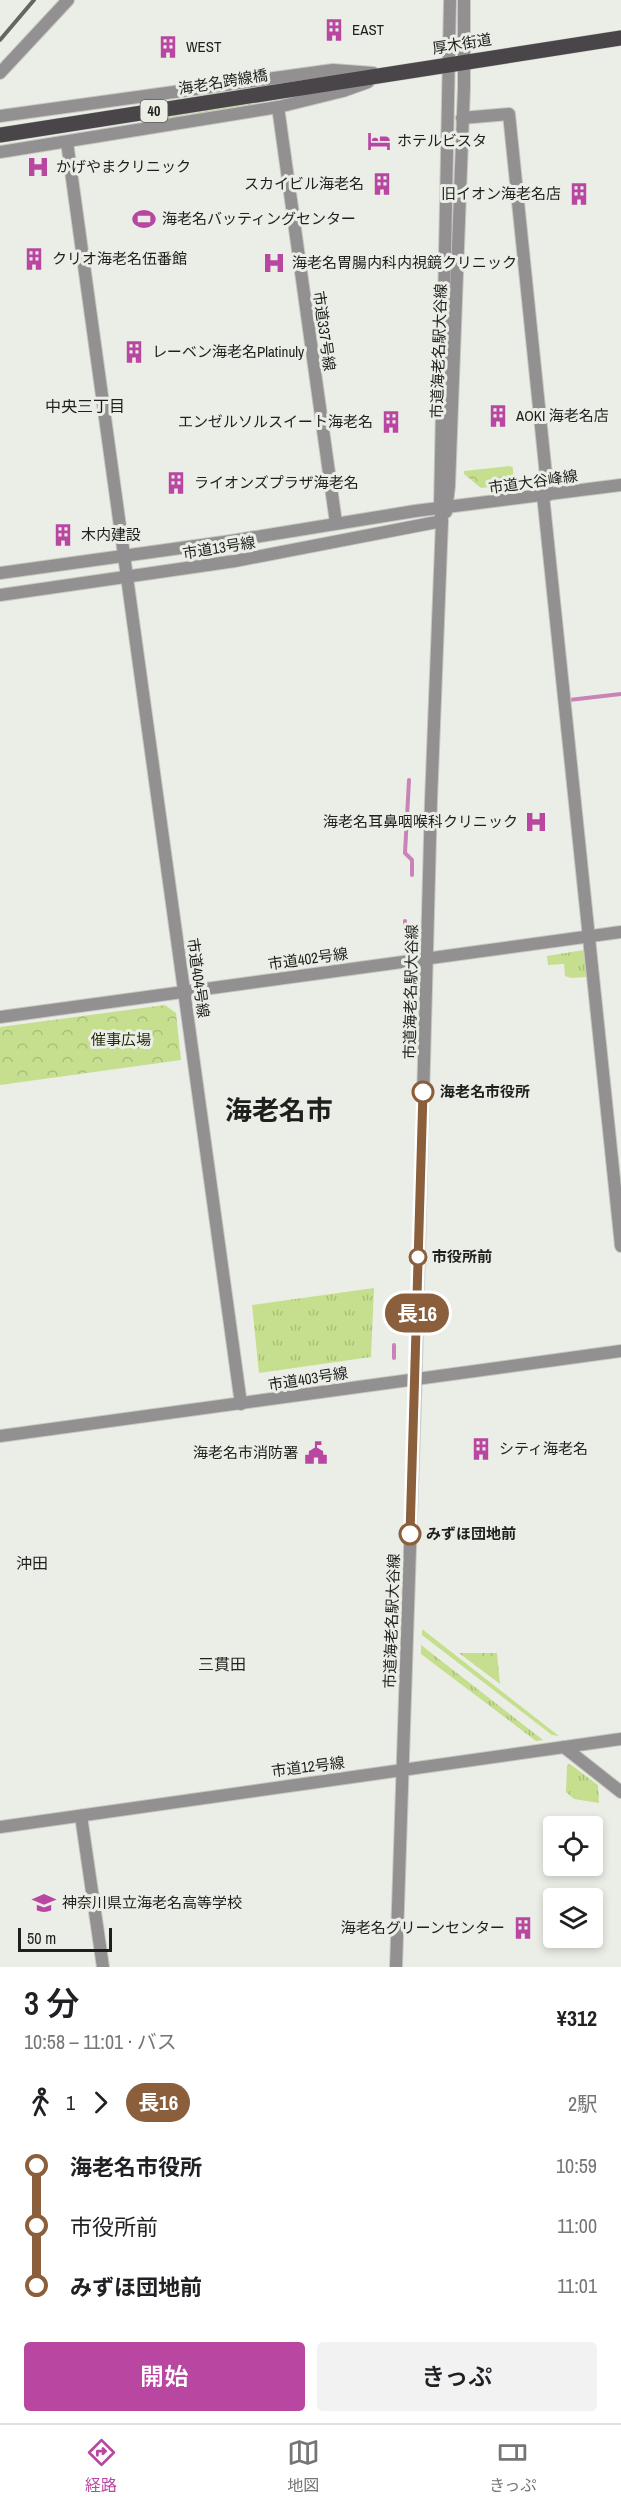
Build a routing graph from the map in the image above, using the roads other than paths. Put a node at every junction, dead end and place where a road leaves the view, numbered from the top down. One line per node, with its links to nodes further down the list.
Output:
1 (68, 0): 6 (street)
2 (450, 0): 5 (street, 市道海老名駅大谷線)
3 (464, 0): 5 (street, 市道海老名駅大谷線)
4 (621, 38): 5 (main road, 厚木街道 / 40)
5 (456, 63): 7 (main road, 厚木街道 / 40); 11 (street, 市道海老名駅大谷線); 17 (street, 市道海老名駅大谷線)
6 (0, 73)
7 (389, 74): 8 (main road, 厚木街道 / 40); 9 (street); 10 (street)
8 (309, 86): 12 (main road, 海老名跨線橋 / 40)
9 (278, 107): 13 (street); 19 (street, 市道337号線)
10 (0, 116)
11 (462, 118): 16 (street); 17 (street, 市道海老名駅大谷線)
12 (0, 135)
13 (67, 142): 14 (street); 20 (street, 市道404号線)
14 (0, 152)
15 (621, 485): 16 (street, 市道大谷峰線)
16 (545, 495): 17 (street, 市道大谷峰線); 25 (street)
17 (444, 507): 18 (street, 市道海老名駅大谷線); 19 (street, 市道13号線)
18 (442, 521): 22 (street, 市道13号線); 26 (street, 市道海老名駅大谷線)
19 (336, 523): 20 (street, 市道13号線)
20 (124, 556): 21 (street, 市道13号線); 22 (street, 市道404号線)
21 (0, 573)
22 (127, 577): 23 (street, 市道13号線); 27 (street, 市道404号線)
23 (0, 595)
24 (621, 932): 25 (street, 市道402号線)
25 (590, 937): 26 (street, 市道402号線); 29 (street)
26 (427, 959): 27 (street, 市道402号線); 31 (street, 市道海老名駅大谷線)
27 (184, 991): 28 (street, 市道402号線); 32 (street, 市道404号線)
28 (0, 1017)
29 (621, 1246)
30 (621, 1351): 31 (street, 市道403号線)
31 (415, 1378): 32 (street, 市道403号線); 36 (street, 市道海老名駅大谷線)
32 (241, 1404): 33 (street, 市道403号線)
33 (0, 1436)
34 (621, 1739): 35 (street, 市道12号線)
35 (564, 1748): 36 (street, 市道12号線); 37 (street)
36 (402, 1770): 38 (street, 市道12号線); 41 (street, 市道海老名駅大谷線)
37 (621, 1792)
38 (81, 1816): 39 (street, 市道12号線); 40 (street)
39 (0, 1827)
40 (103, 1967)
41 (396, 1967)

